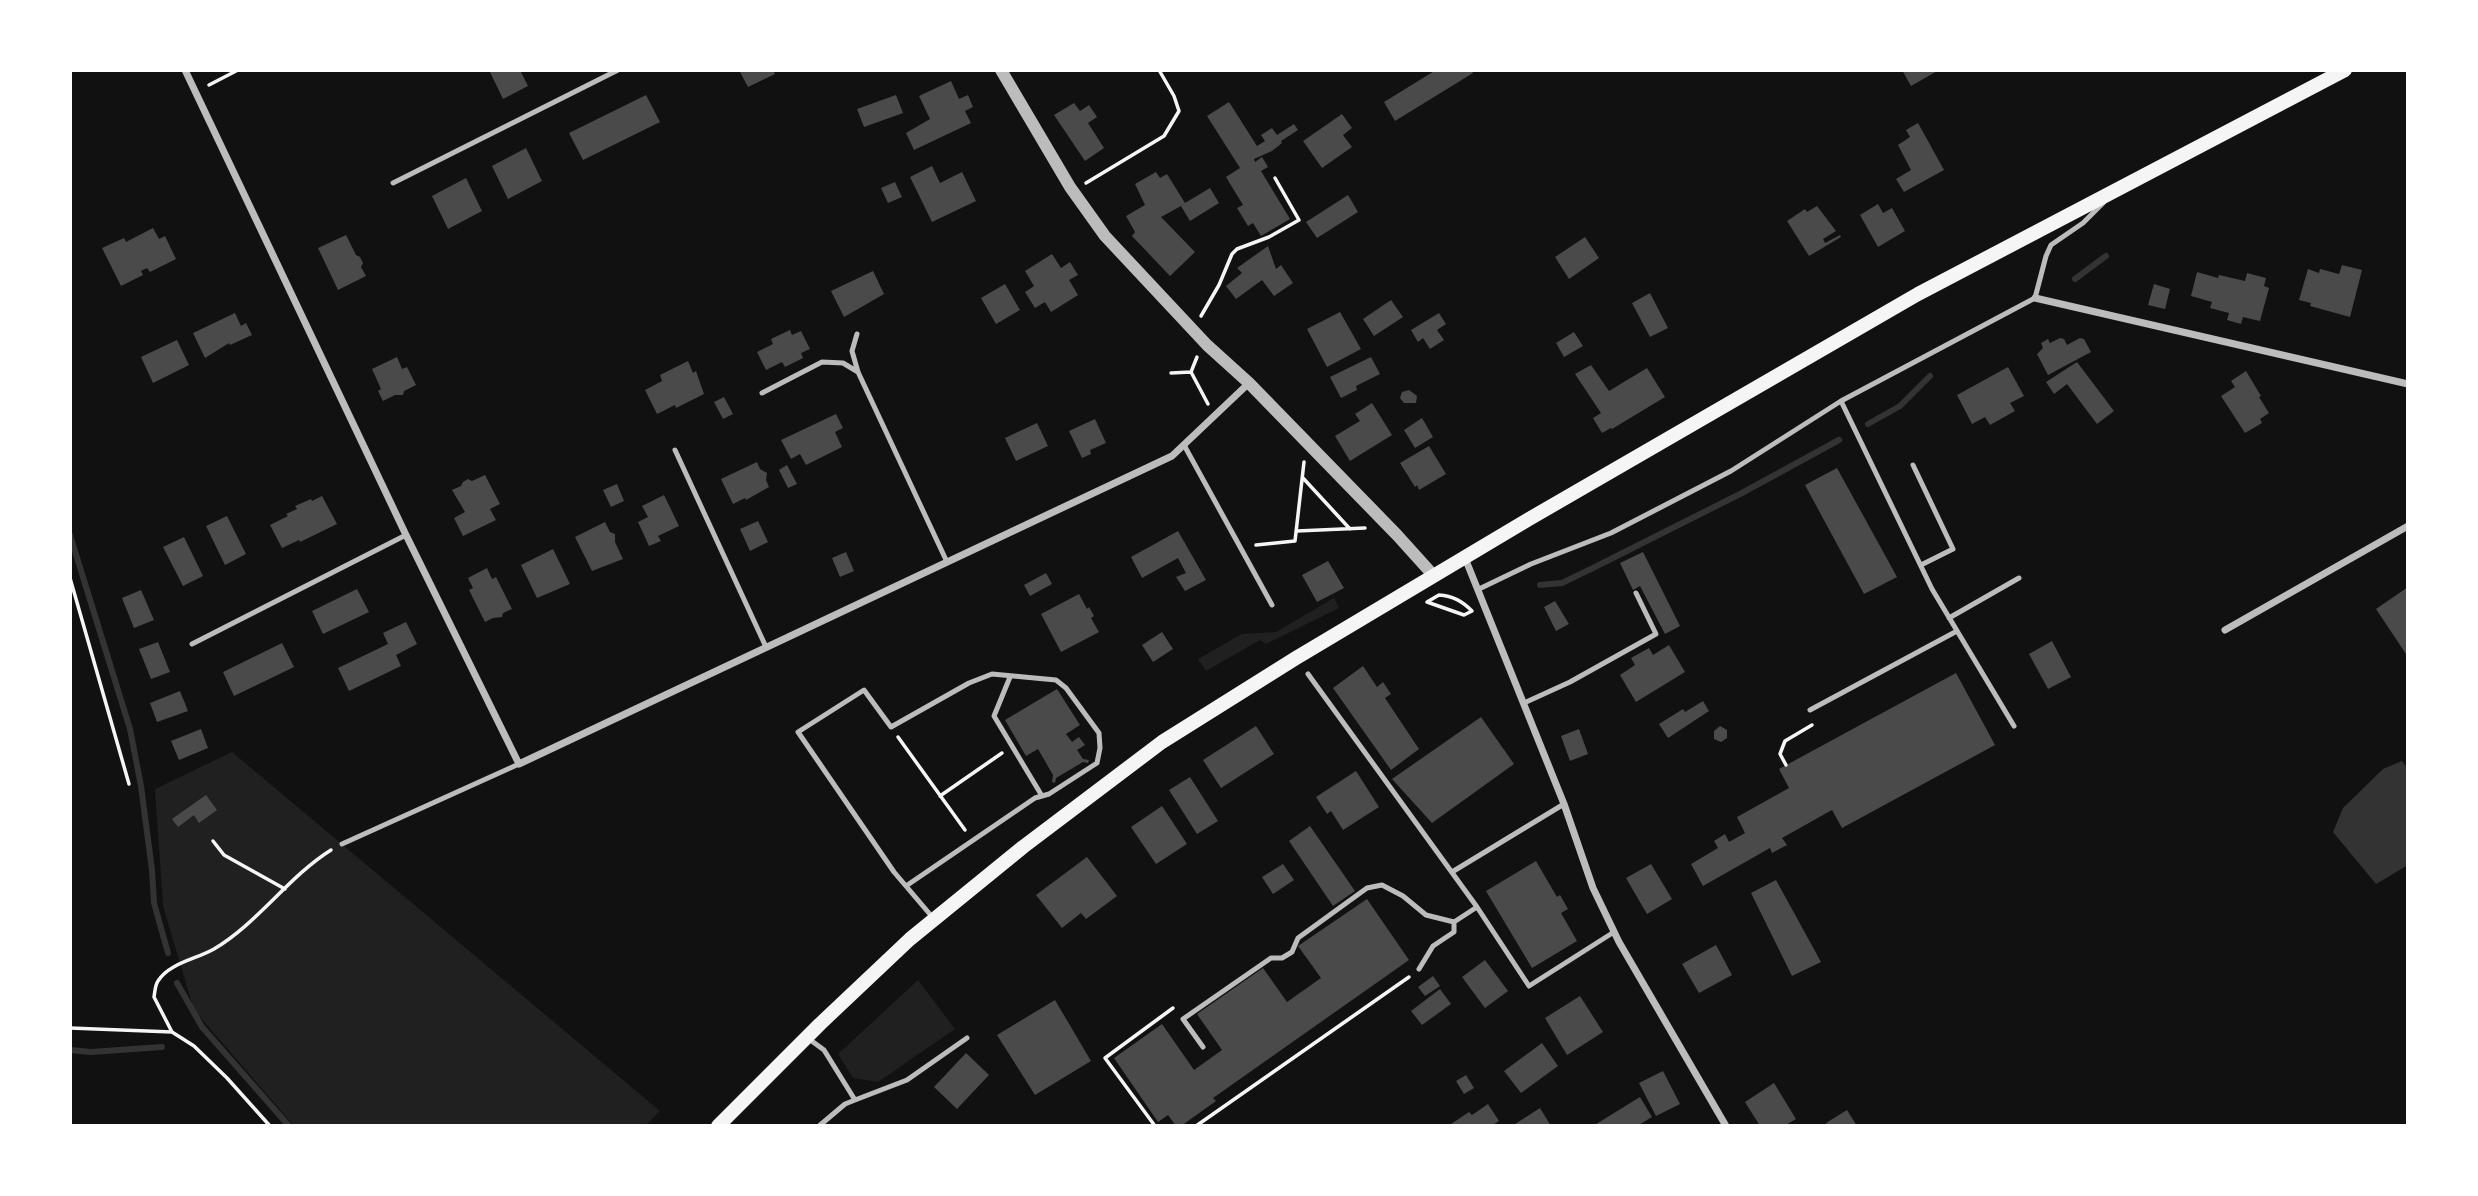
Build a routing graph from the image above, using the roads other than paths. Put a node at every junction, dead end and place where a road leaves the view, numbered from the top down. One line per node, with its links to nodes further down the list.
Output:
1 (185, 70): 18 (street)
2 (618, 70): 5 (lane)
3 (1001, 70): 10 (street)
4 (2345, 70): 6 (main road)
5 (393, 183)
6 (2114, 192): 7 (lane); 19 (main road)
7 (2035, 298): 11 (street); 13 (lane)
8 (856, 334): 9 (lane)
9 (858, 372): 12 (lane); 20 (lane)
10 (1249, 383): 14 (street); 22 (street)
11 (2408, 384)
12 (762, 393)
13 (1841, 401): 21 (lane); 24 (lane)
14 (1184, 445): 20 (street); 26 (lane)
15 (675, 450): 31 (lane)
16 (1913, 465): 21 (lane)
17 (2408, 526): 28 (street)
18 (406, 535): 30 (lane); 37 (street)
19 (1465, 558): 22 (main road); 24 (street)
20 (947, 562): 31 (street)
21 (1921, 565): 27 (lane)
22 (1434, 576): 44 (main road)
23 (2019, 578): 27 (lane)
24 (1479, 589): 34 (street)
25 (1636, 593): 34 (lane)
26 (1272, 605)
27 (1950, 618): 29 (lane)
28 (2225, 630)
29 (1957, 631): 35 (lane); 36 (lane)
30 (192, 644)
31 (766, 648): 37 (street)
32 (1308, 674): 41 (lane)
33 (1010, 677): 38 (lane); 38 (lane); 42 (lane)
34 (1524, 703): 39 (street)
35 (1810, 710)
36 (2014, 726)
37 (519, 764): 40 (lane)
38 (1042, 796): 42 (lane)
39 (1564, 804): 41 (lane); 46 (street)
40 (342, 844)
41 (1452, 872): 43 (lane)
42 (906, 887): 44 (lane)
43 (1477, 907): 45 (lane); 46 (lane)
44 (934, 919): 48 (main road)
45 (1454, 922): 47 (lane); 50 (lane)
46 (1614, 932): 54 (street)
47 (1419, 969)
48 (806, 1037): 51 (lane); 52 (main road)
49 (967, 1038): 51 (lane)
50 (1203, 1047)
51 (855, 1100): 53 (lane)
52 (718, 1126)
53 (819, 1126)
54 (1726, 1126)

